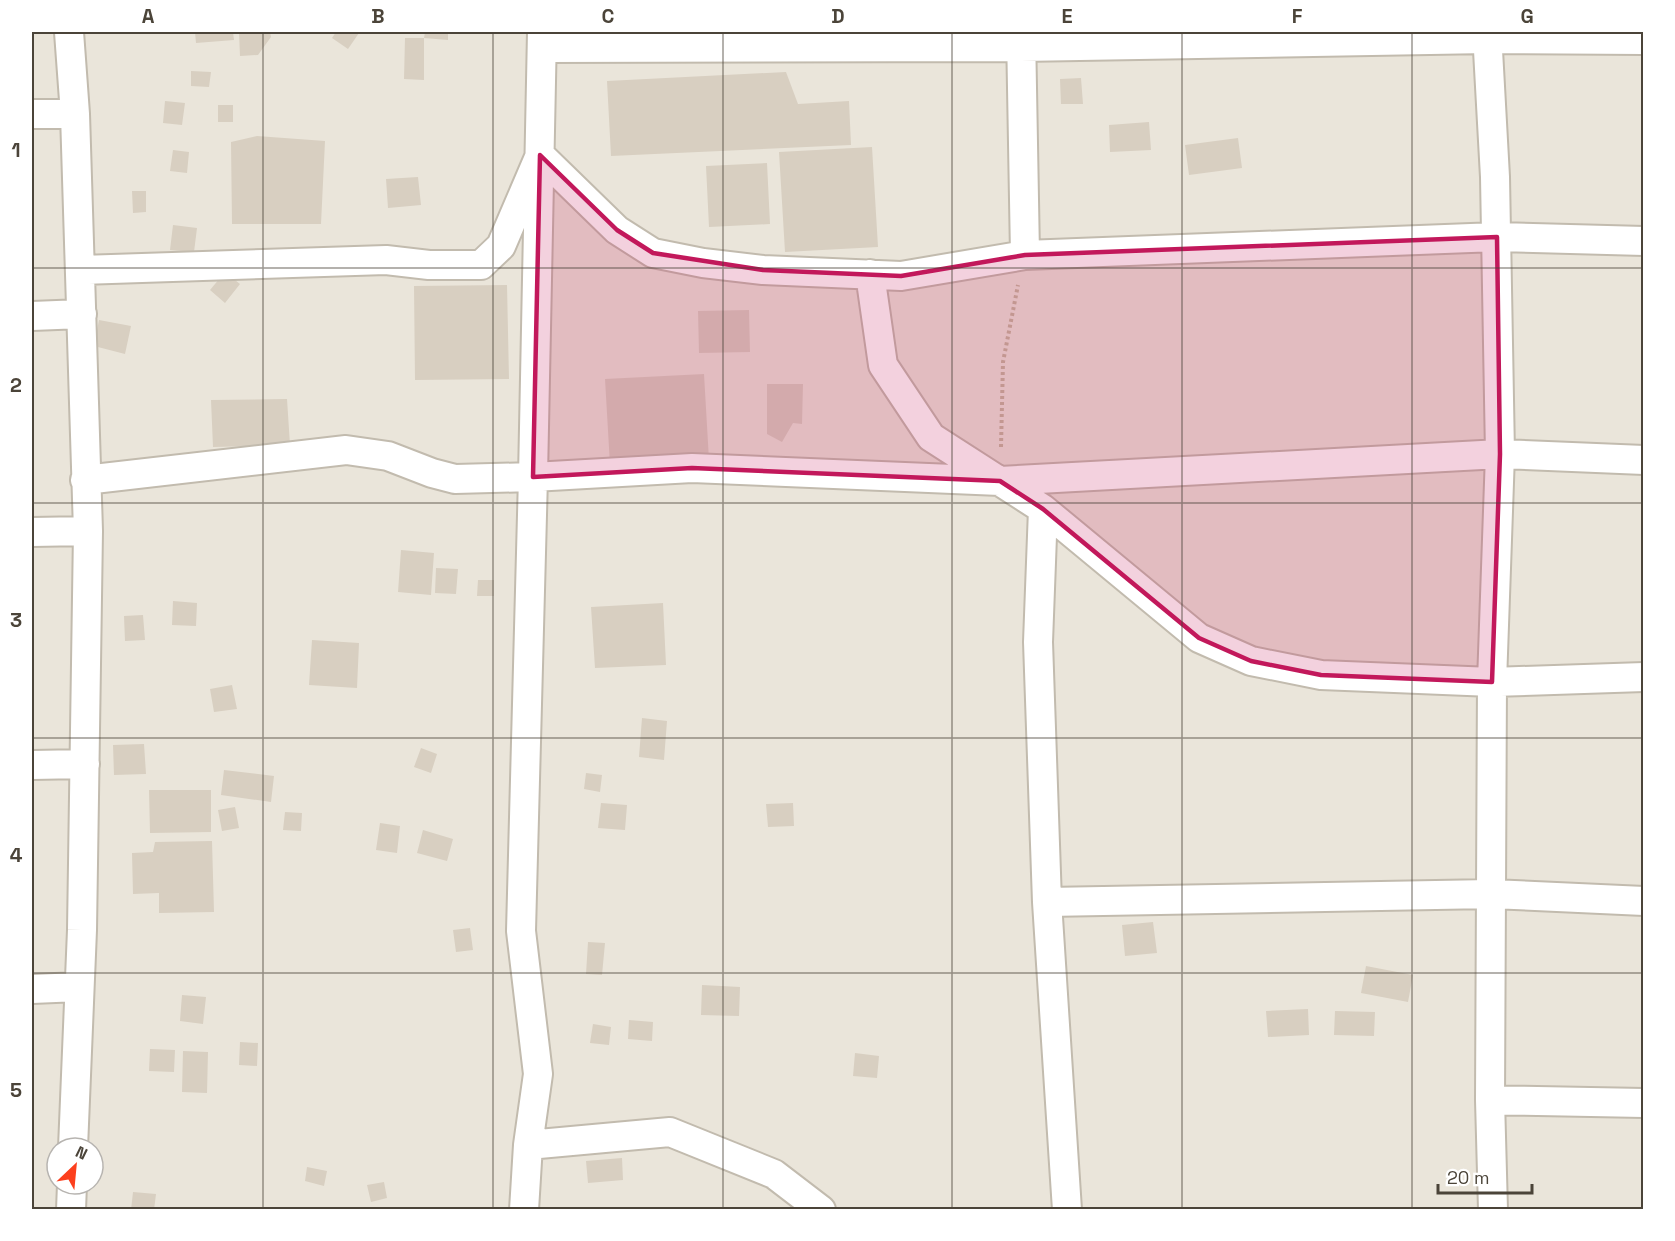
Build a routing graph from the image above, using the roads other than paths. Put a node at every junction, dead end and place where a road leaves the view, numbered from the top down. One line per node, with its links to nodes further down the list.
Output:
1 (69, 32): 7 (street)
2 (1487, 35): 3 (street); 5 (street); 9 (street)
3 (1021, 39): 4 (street); 11 (street)
4 (542, 40): 8 (street)
5 (1644, 40)
6 (32, 114): 7 (street)
7 (75, 114): 12 (street)
8 (540, 155): 12 (street); 13 (street); 18 (street)
9 (1497, 237): 10 (street); 11 (street); 16 (street)
10 (1644, 241)
11 (1025, 255): 13 (street)
12 (81, 270): 14 (street)
13 (870, 274): 20 (street)
14 (82, 314): 15 (street); 19 (street)
15 (32, 316)
16 (1500, 454): 17 (street); 20 (street); 25 (street)
17 (1644, 460)
18 (533, 477): 19 (street); 20 (street); 36 (street)
19 (85, 480): 22 (street)
20 (1000, 481): 21 (street)
21 (1043, 509): 25 (street); 30 (street)
22 (88, 531): 23 (street); 26 (street)
23 (32, 532)
24 (1644, 677): 25 (street)
25 (1492, 682): 28 (street)
26 (86, 764): 27 (street); 31 (street)
27 (32, 765)
28 (1491, 894): 29 (street); 30 (street); 33 (street)
29 (1644, 901)
30 (1047, 902): 39 (street)
31 (79, 987): 32 (street); 35 (street)
32 (32, 988)
33 (1490, 1100): 34 (street); 40 (street)
34 (1644, 1103)
35 (74, 1136)
36 (528, 1146): 37 (street); 38 (street)
37 (524, 1209)
38 (821, 1209)
39 (1067, 1209)
40 (1493, 1209)

